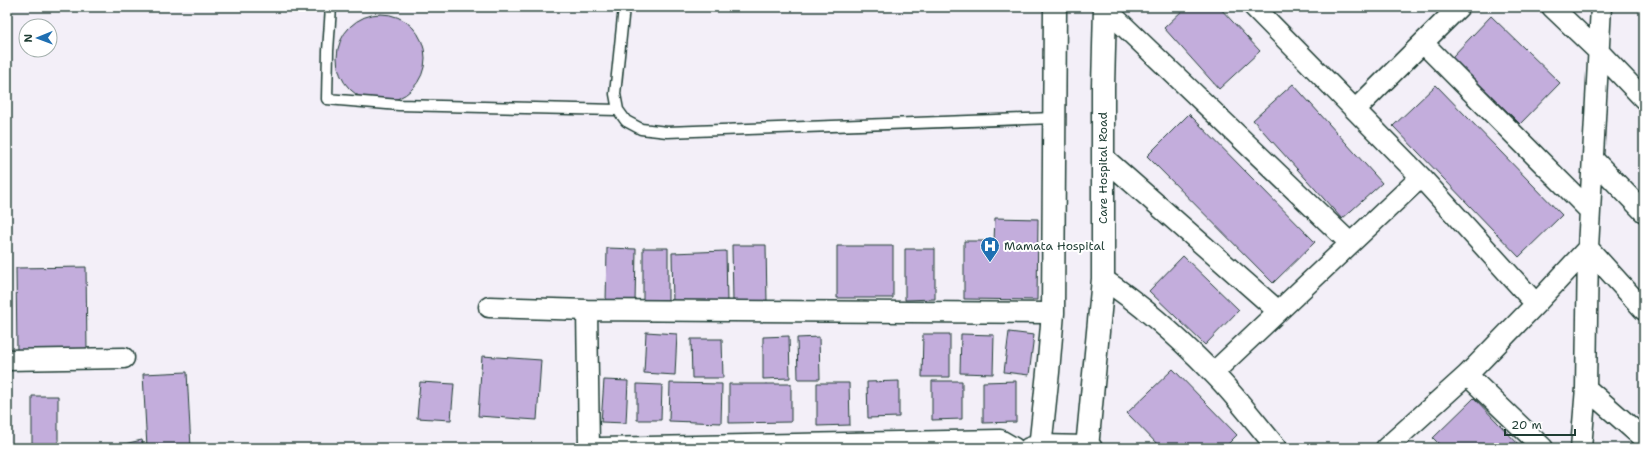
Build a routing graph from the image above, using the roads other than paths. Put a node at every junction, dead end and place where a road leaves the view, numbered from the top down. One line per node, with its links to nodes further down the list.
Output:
1 (331, 7): 12 (lane)
2 (624, 7): 12 (lane)
3 (1055, 7): 14 (street)
4 (1254, 7): 13 (street)
5 (1459, 7): 9 (street)
6 (1552, 7): 10 (street)
7 (1601, 7): 10 (street)
8 (1105, 8): 15 (street, Care Hospital Road); 20 (street)
9 (1423, 43): 13 (street); 18 (street)
10 (1599, 52): 11 (street); 16 (street)
11 (1644, 99)
12 (618, 110): 14 (lane)
13 (1355, 110): 17 (street)
14 (1054, 118): 28 (street)
15 (1103, 157): 22 (street, Care Hospital Road); 27 (street)
16 (1593, 160): 18 (street); 19 (street)
17 (1421, 178): 20 (street); 23 (street)
18 (1590, 211): 21 (street)
19 (1644, 212)
20 (1350, 244): 27 (street)
21 (1588, 248): 23 (street); 26 (street); 33 (street)
22 (1103, 279): 31 (street); 40 (street, Care Hospital Road)
23 (1536, 304): 32 (street)
24 (489, 307): 25 (street)
25 (587, 310): 28 (street); 37 (street)
26 (1644, 310)
27 (1278, 311): 31 (street)
28 (1052, 313): 36 (street)
29 (124, 358): 30 (street)
30 (7, 360)
31 (1213, 372): 41 (street)
32 (1467, 375): 35 (street); 42 (street)
33 (1586, 388): 34 (street); 43 (street)
34 (1644, 439)
35 (1397, 445)
36 (1036, 447): 40 (street)
37 (589, 448)
38 (600, 448): 39 (street)
39 (1014, 448)
40 (1089, 448)
41 (1277, 448)
42 (1543, 448)
43 (1581, 448)

